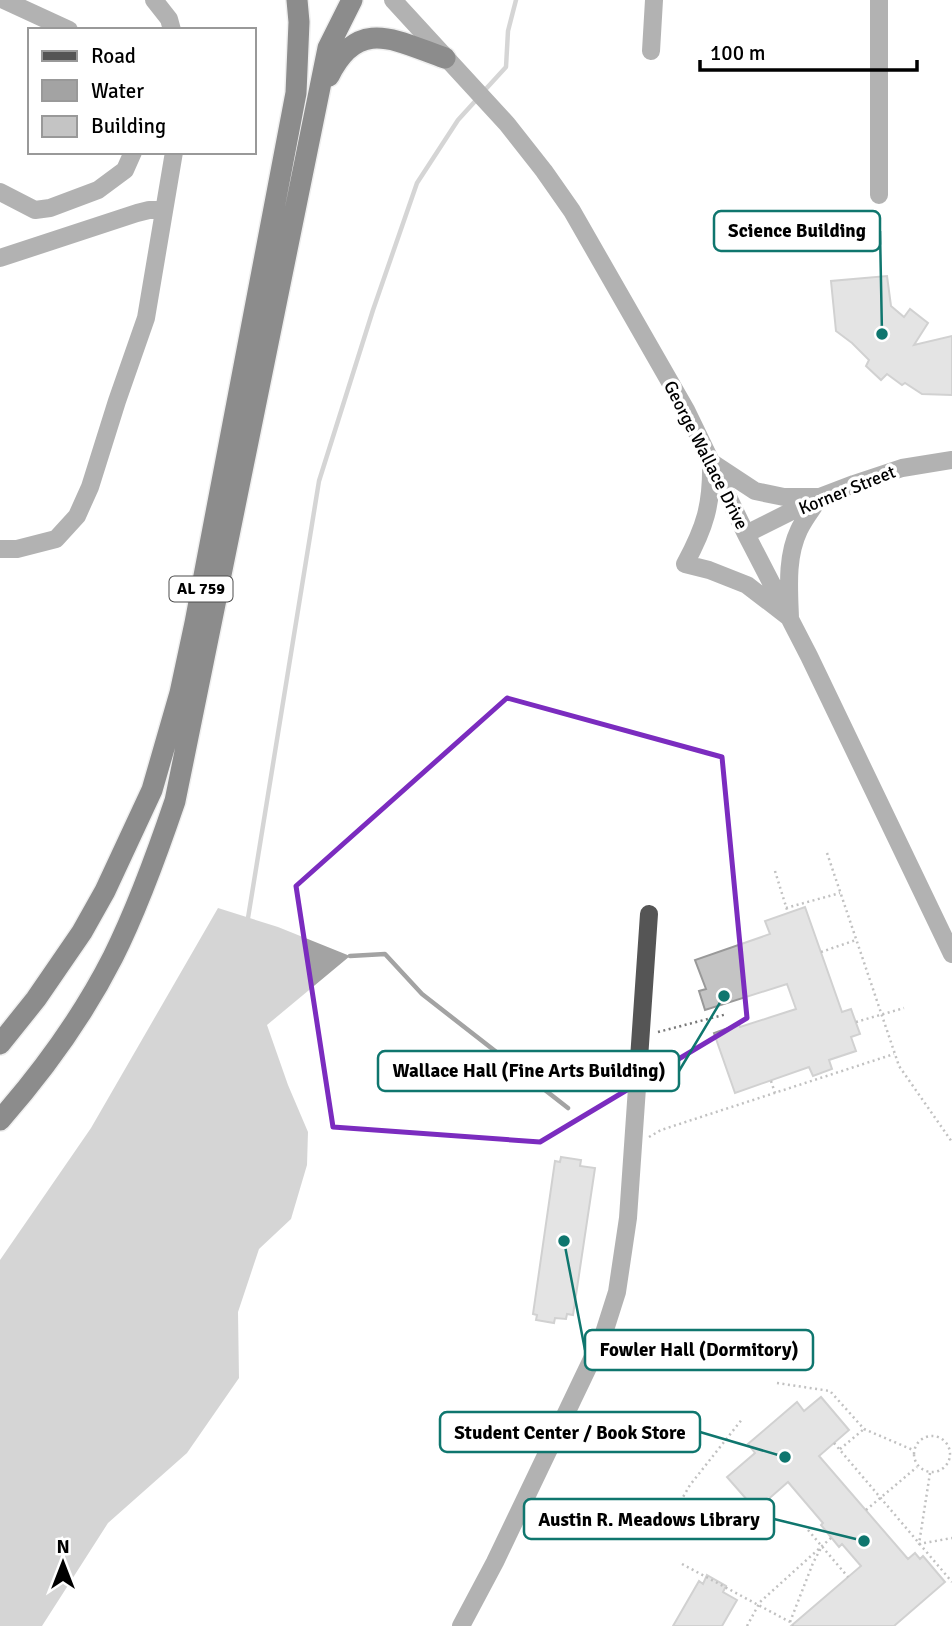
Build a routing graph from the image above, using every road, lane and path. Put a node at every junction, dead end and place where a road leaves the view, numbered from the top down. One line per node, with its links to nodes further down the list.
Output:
1 (4, 0): 9 (street)
2 (154, 0): 10 (street)
3 (297, 0): 13 (highway)
4 (337, 0): 13 (highway, AL 759)
5 (352, 0): 14 (highway, AL 759)
6 (393, 0): 12 (street, George Wallace Drive)
7 (654, 0): 11 (street)
8 (880, 0): 18 (street)
9 (65, 28)
10 (171, 28)
11 (652, 51)
12 (445, 58): 14 (highway); 22 (street, George Wallace Drive)
13 (296, 93): 39 (highway, AL 759)
14 (317, 100): 43 (highway, AL 759)
15 (132, 154): 17 (street)
16 (174, 154): 19 (street)
17 (0, 192)
18 (880, 195)
19 (164, 210): 20 (street); 25 (street)
20 (0, 258)
21 (952, 460): 23 (street, Korner Street)
22 (711, 462): 23 (street); 24 (street, George Wallace Drive); 26 (street)
23 (820, 497): 24 (street, Korner Street); 26 (street)
24 (746, 534): 26 (street, George Wallace Drive)
25 (0, 549)
26 (790, 618): 33 (street, George Wallace Drive)
27 (827, 853): 29 (path)
28 (775, 871): 29 (path)
29 (840, 892): 31 (path)
30 (649, 914): 38 (street)
31 (856, 940): 32 (path); 36 (path)
32 (821, 952)
33 (952, 954)
34 (904, 1008): 36 (path)
35 (727, 1014): 38 (path)
36 (881, 1014): 37 (path); 40 (path)
37 (856, 1022)
38 (641, 1036): 45 (street)
39 (0, 1044)
40 (895, 1054): 42 (path); 44 (path)
41 (771, 1081): 42 (path)
42 (775, 1093): 45 (path)
43 (0, 1120)
44 (952, 1142)
45 (634, 1145): 70 (street)
46 (777, 1383): 48 (path)
47 (743, 1418): 59 (path)
48 (864, 1429): 52 (path); 53 (path)
49 (952, 1439): 51 (path)
50 (834, 1443): 52 (path)
51 (947, 1443): 53 (path); 54 (path)
52 (840, 1450): 57 (path)
53 (913, 1450): 55 (path)
54 (951, 1456): 56 (path)
55 (918, 1466): 56 (path); 57 (path)
56 (930, 1473): 63 (path)
57 (880, 1497): 58 (path); 63 (path)
58 (866, 1510)
59 (664, 1530)
60 (808, 1530): 64 (path)
61 (832, 1538): 64 (path)
62 (952, 1538): 63 (path)
63 (919, 1544): 67 (path)
64 (822, 1546): 66 (path); 68 (path); 69 (path)
65 (682, 1564): 68 (path)
66 (848, 1577)
67 (952, 1582)
68 (758, 1606): 69 (path); 71 (path)
69 (790, 1622): 72 (path)
70 (461, 1626)
71 (747, 1626)
72 (793, 1626)

